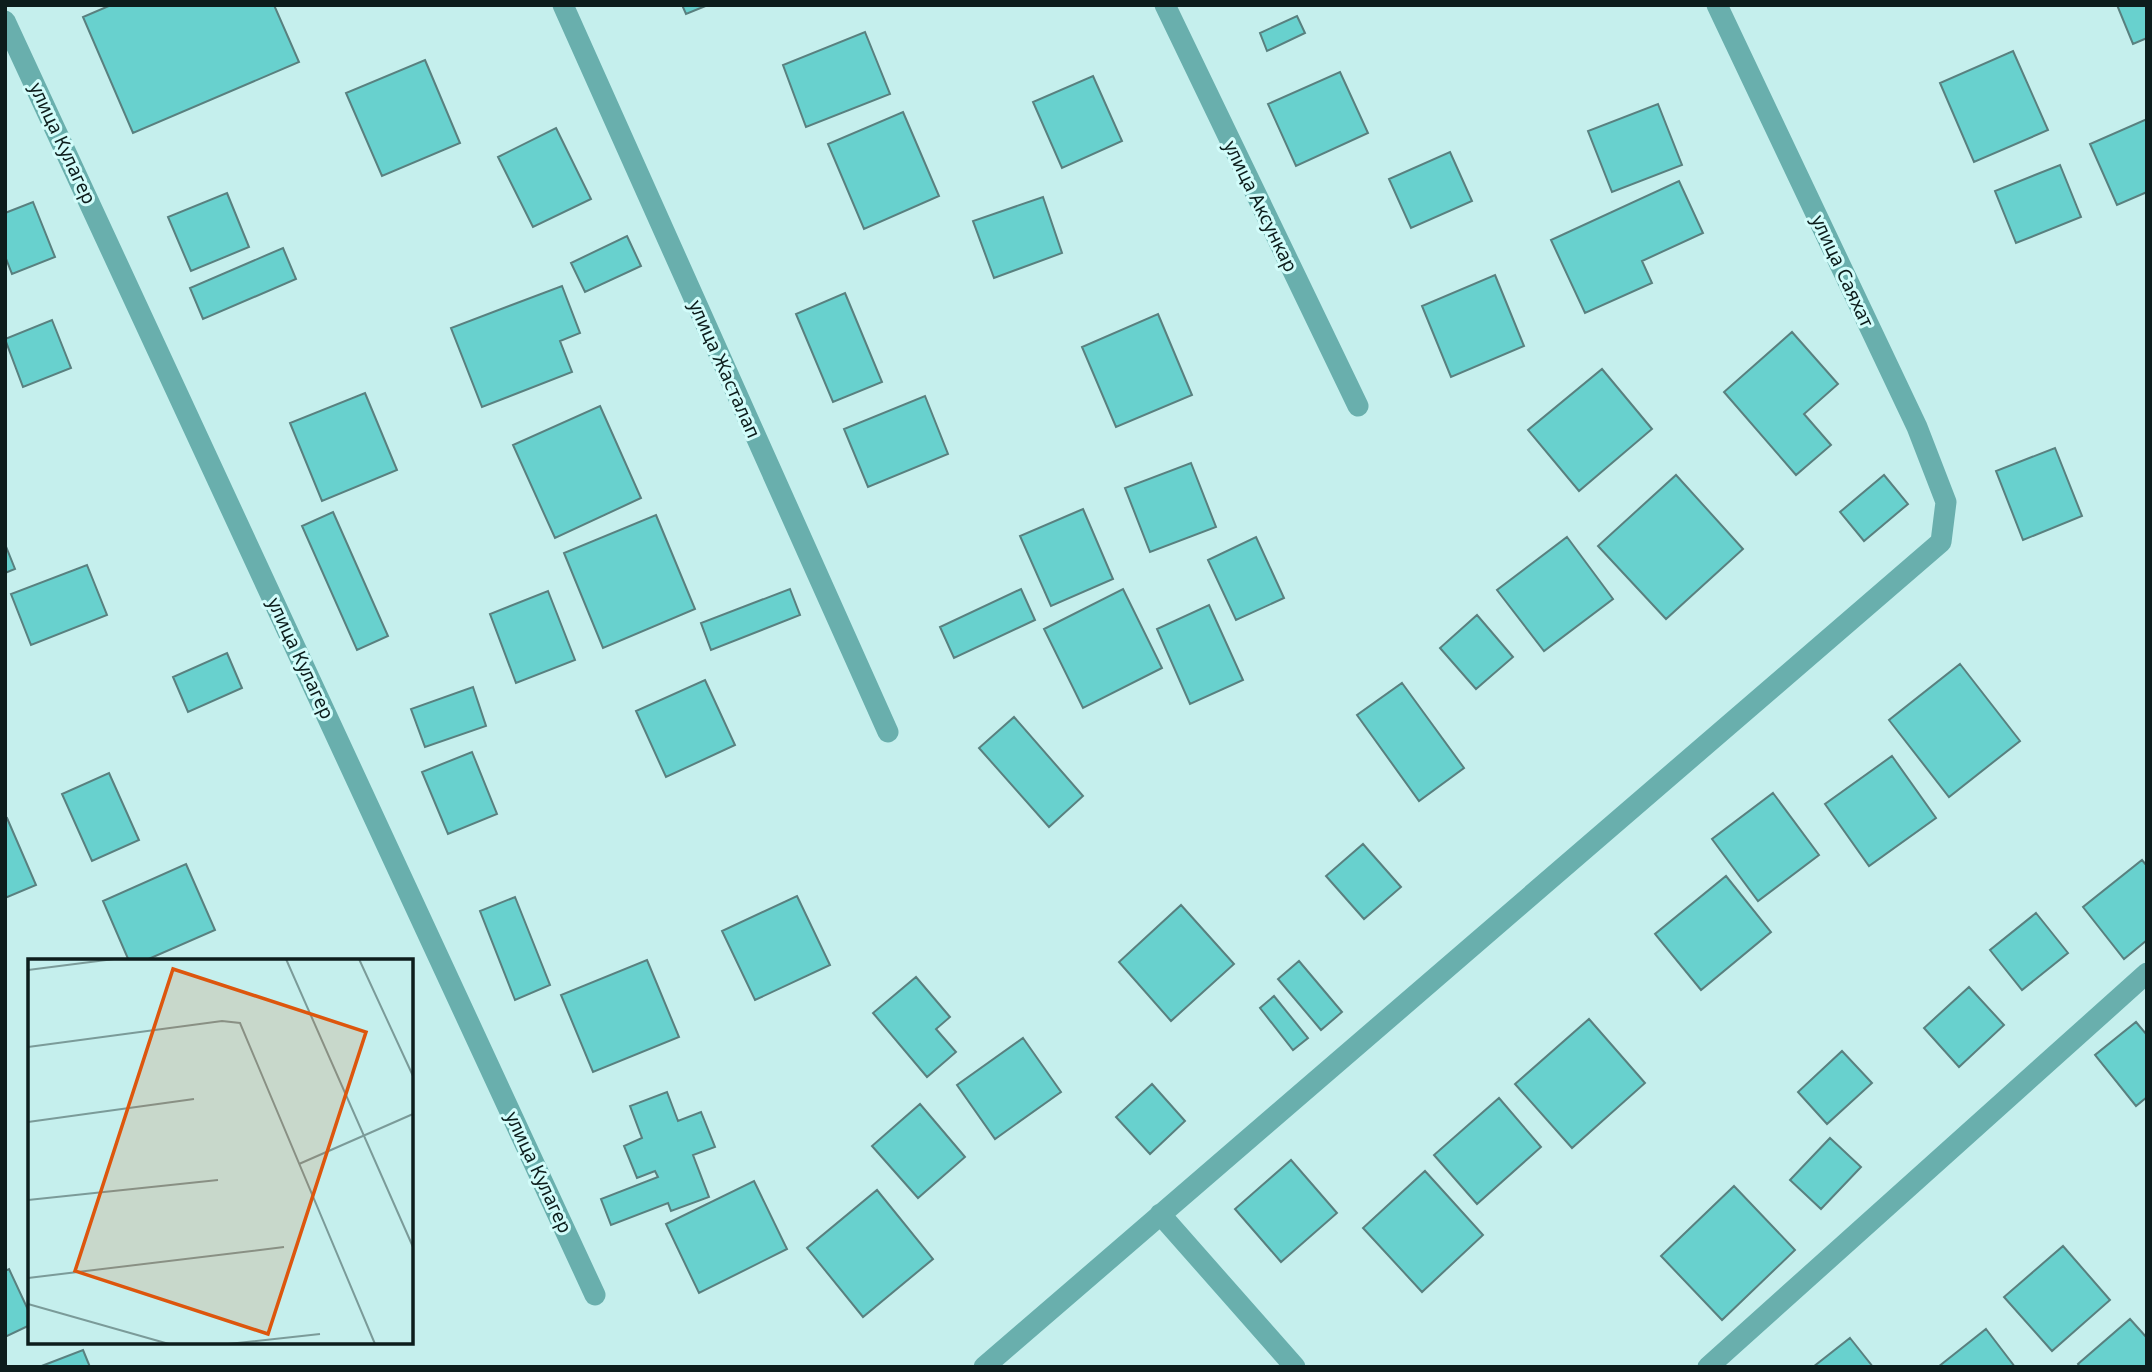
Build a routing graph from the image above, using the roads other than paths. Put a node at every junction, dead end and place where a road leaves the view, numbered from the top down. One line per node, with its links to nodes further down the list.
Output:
1 (563, 5): 6 (street, улица Жасталап)
2 (1165, 5): 5 (street, улица Аксункар)
3 (1717, 5): 8 (street, улица Саяхат)
4 (5, 21): 9 (street, улица Кулагер)
5 (1358, 406)
6 (888, 732)
7 (2147, 973): 12 (street)
8 (1160, 1214): 10 (street); 11 (street)
9 (595, 1295)
10 (984, 1367)
11 (1295, 1367)
12 (1708, 1367)

